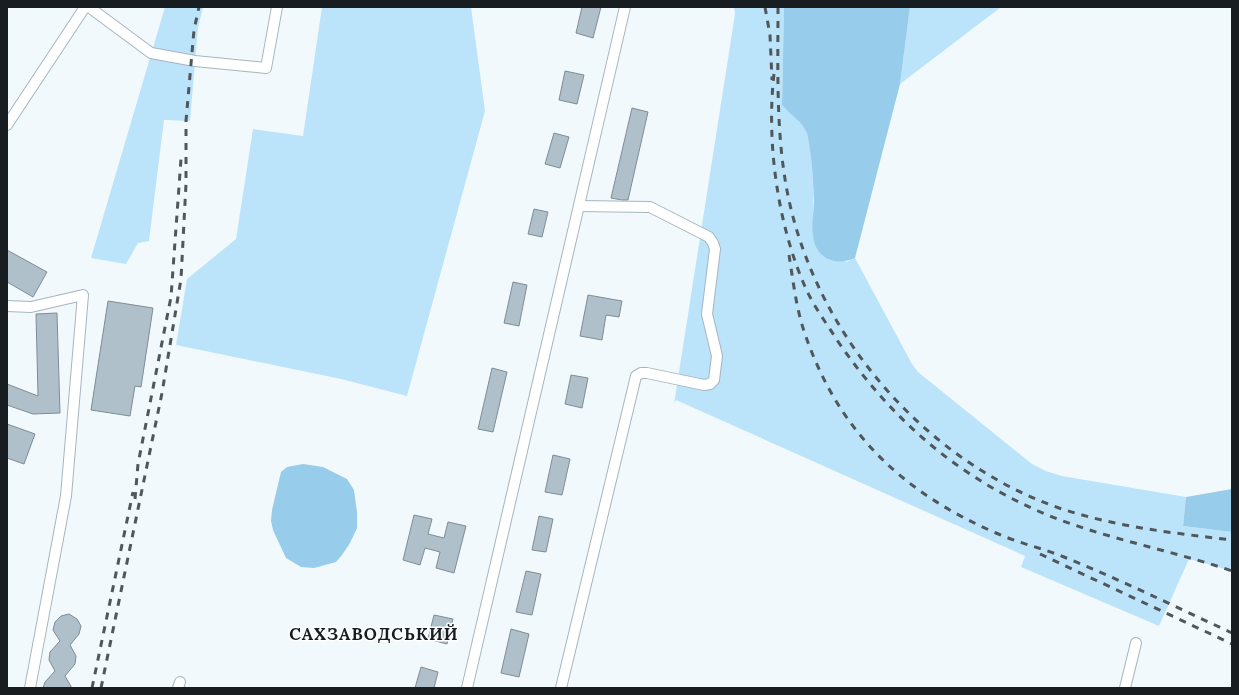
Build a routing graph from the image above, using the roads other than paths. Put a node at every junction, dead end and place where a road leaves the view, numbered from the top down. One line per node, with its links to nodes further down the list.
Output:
1 (86, 7): 5 (street)
2 (89, 7): 3 (street)
3 (277, 7)
4 (625, 7): 6 (street)
5 (7, 125)
6 (579, 206): 10 (street); 11 (street)
7 (7, 306): 9 (street)
8 (1136, 643): 12 (street)
9 (30, 688)
10 (467, 688)
11 (561, 688)
12 (1125, 688)

